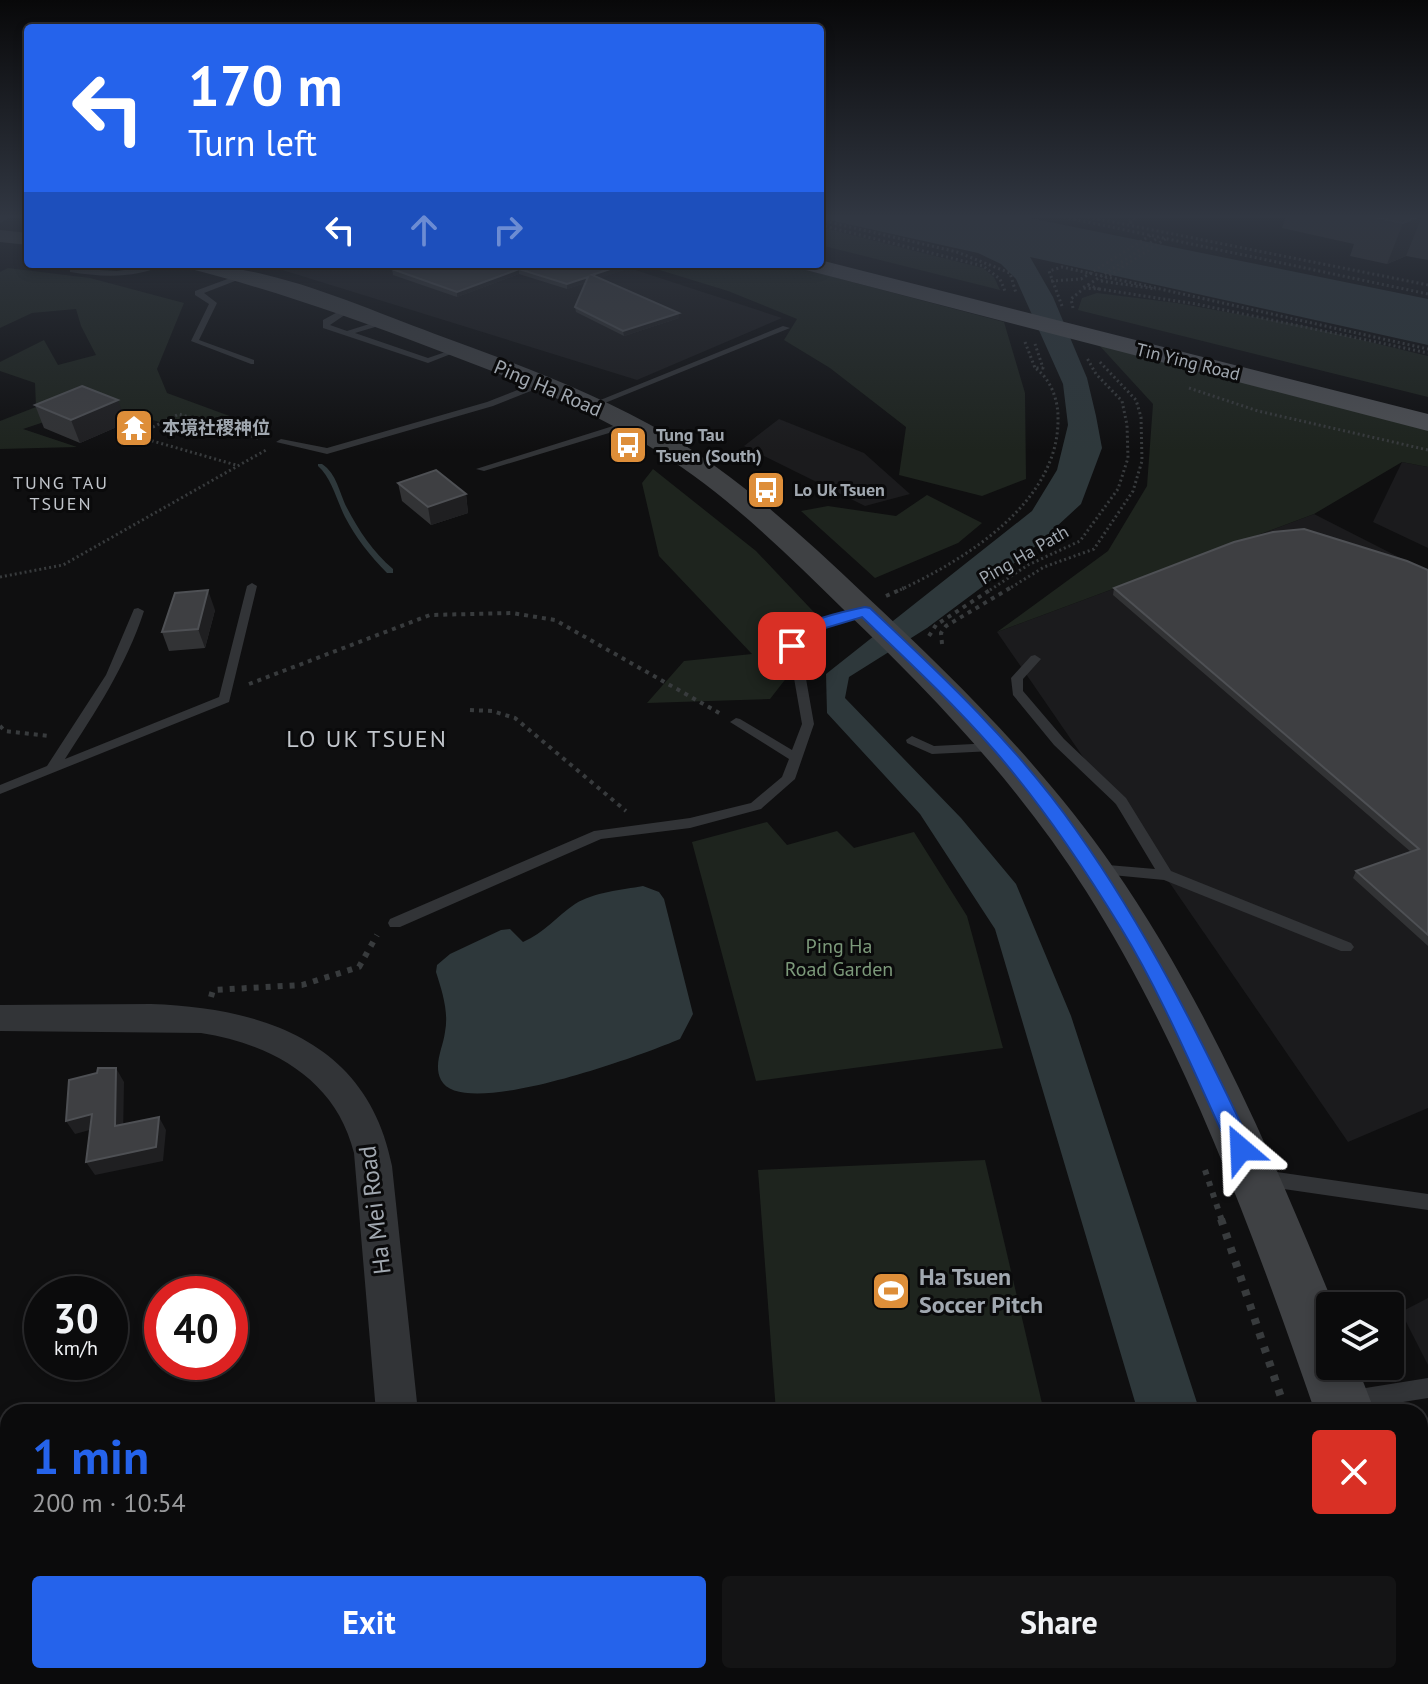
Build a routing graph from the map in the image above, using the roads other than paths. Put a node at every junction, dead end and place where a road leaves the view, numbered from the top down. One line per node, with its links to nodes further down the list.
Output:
1 (200, 295): 10 (lane)
2 (285, 295): 6 (street, Ping Ha Road)
3 (965, 295): 5 (main road, Tin Ying Road)
4 (976, 295): 5 (main road, Tin Ying Road)
5 (1007, 303): 8 (main road, Tin Ying Road)
6 (346, 322): 9 (street, Ping Ha Road); 9 (lane)
7 (786, 328): 13 (lane)
8 (1106, 345): 12 (main road, Tin Ying Road); 14 (main road, Tin Ying Road)
9 (457, 350): 11 (street, Ping Ha Road)
10 (251, 362)
11 (543, 383): 13 (street, Ping Ha Road); 16 (lane)
12 (1428, 403)
13 (592, 405): 15 (street, Ping Ha Road)
14 (1428, 423)
15 (629, 424): 17 (lane); 20 (street, Ping Ha Road)
16 (281, 442)
17 (481, 469)
18 (252, 586): 26 (lane)
19 (138, 611): 26 (lane)
20 (899, 628): 24 (street, Ping Ha Road); 25 (lane)
21 (1035, 659): 29 (lane)
22 (736, 722): 25 (lane)
23 (912, 740): 24 (lane)
24 (1001, 747): 28 (street, Ping Ha Road)
25 (795, 757): 30 (lane)
26 (52, 769): 27 (lane)
27 (0, 790)
28 (1094, 868): 29 (lane); 33 (street, Ping Ha Road)
29 (1166, 875): 31 (lane)
30 (395, 923)
31 (1346, 947)
32 (0, 1018): 36 (street, Ha Mei Road)
33 (1255, 1177): 34 (lane); 37 (street, Ping Ha Road)
34 (1428, 1202)
35 (1428, 1388): 38 (lane)
36 (396, 1404)
37 (1342, 1404)
38 (1356, 1404)

